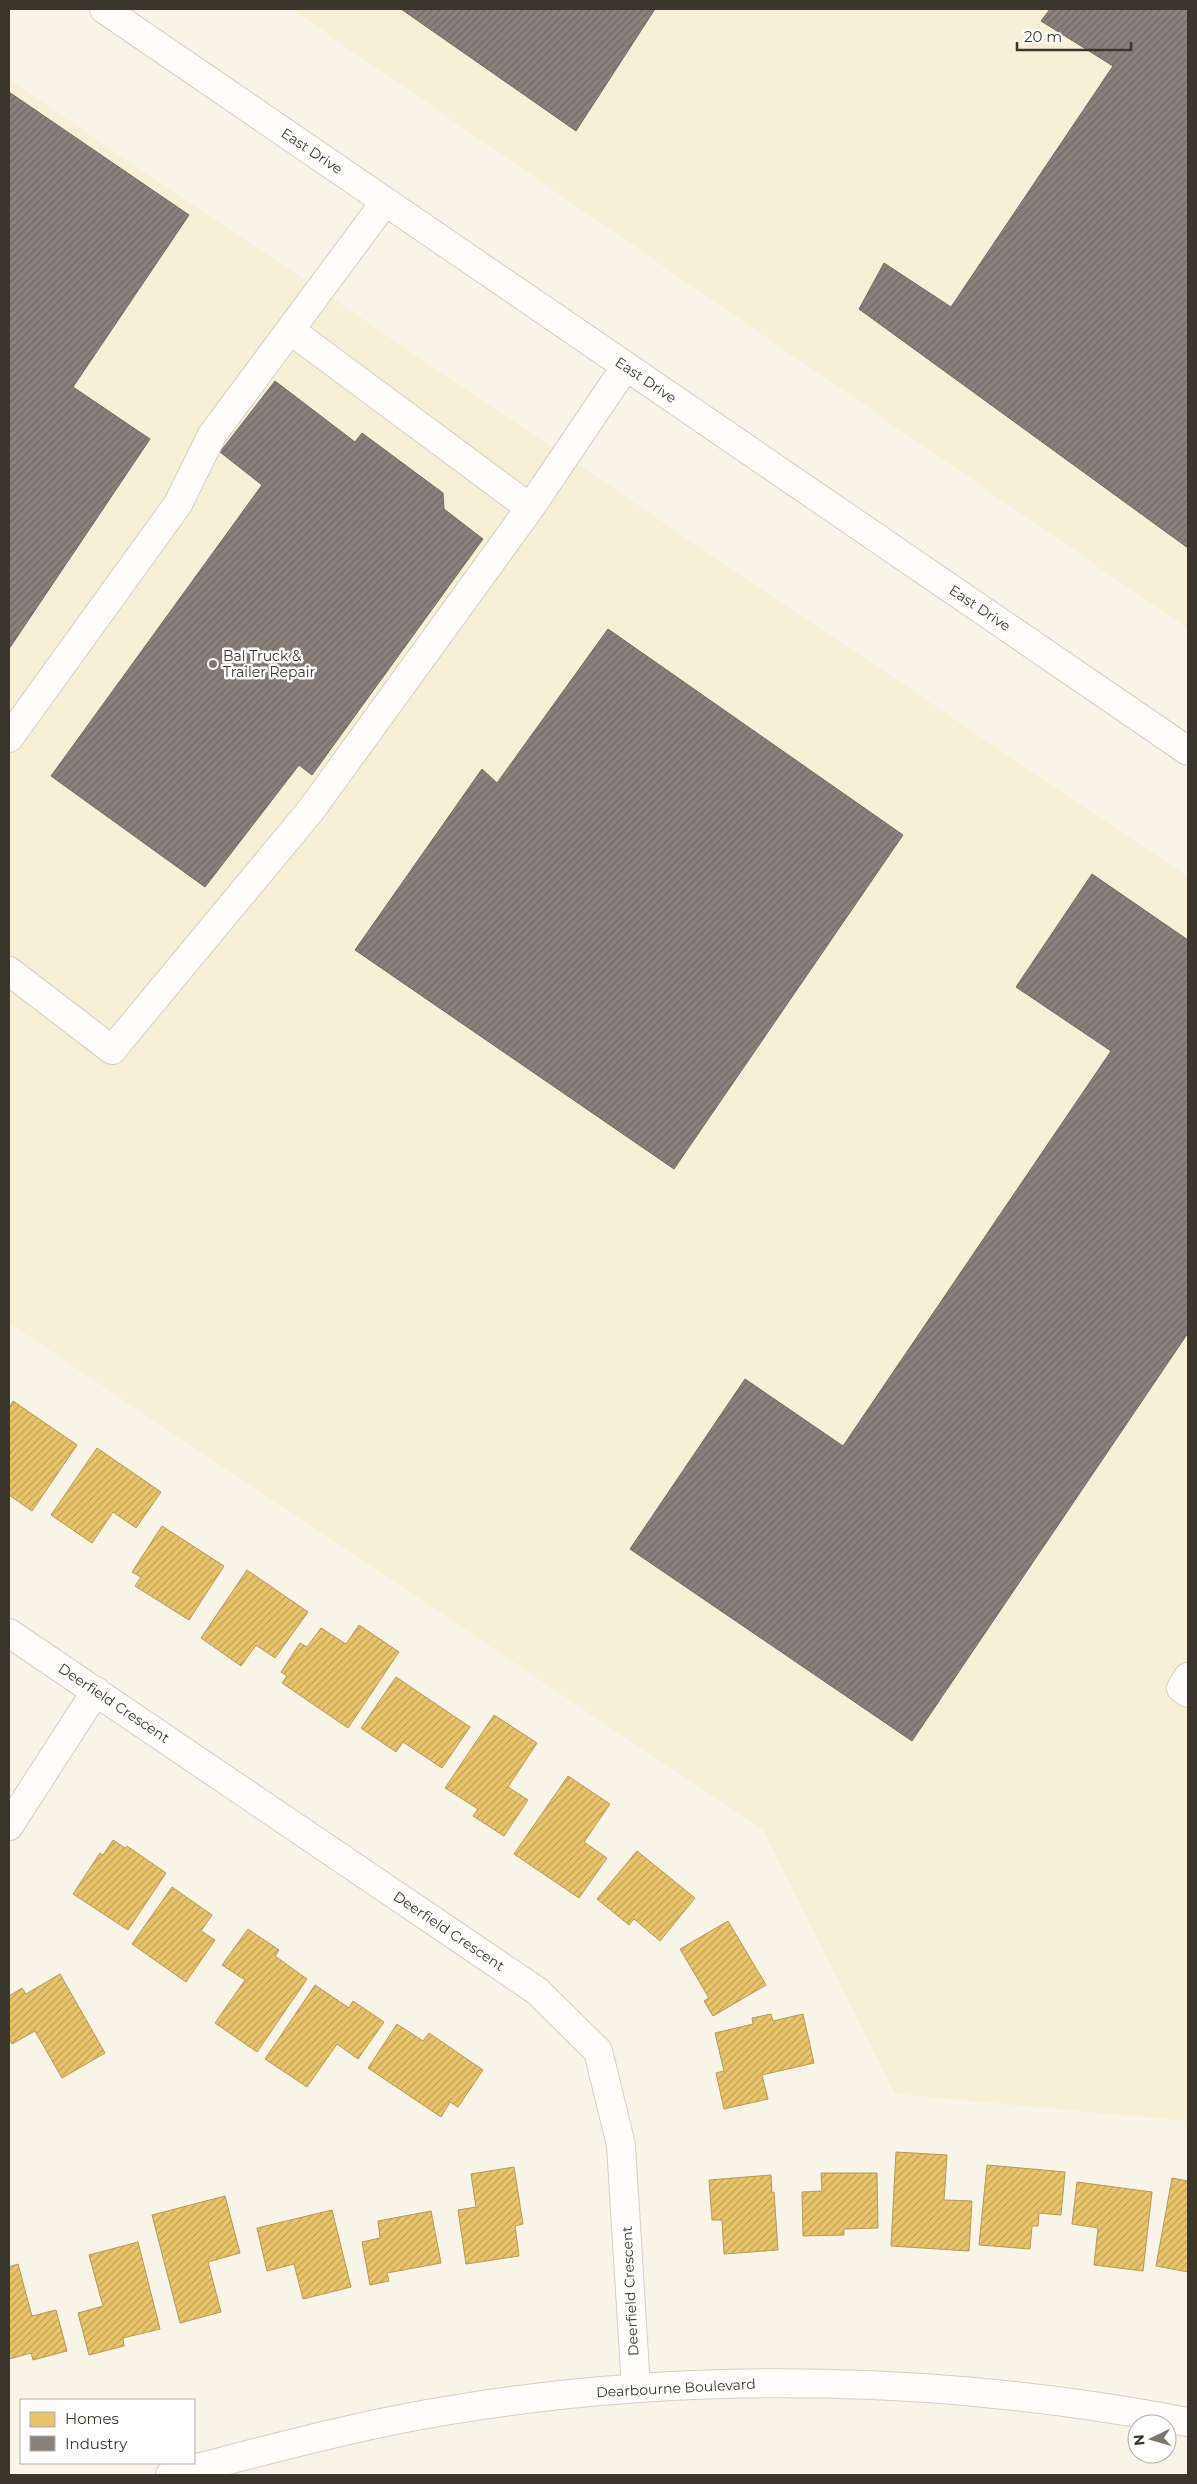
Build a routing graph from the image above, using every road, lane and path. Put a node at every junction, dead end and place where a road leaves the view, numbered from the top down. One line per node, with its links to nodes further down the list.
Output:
1 (104, 9): 2 (street, East Drive)
2 (385, 202): 3 (street); 4 (street, East Drive)
3 (290, 330): 5 (street); 6 (street)
4 (626, 366): 5 (street); 7 (street, East Drive)
5 (530, 508): 8 (street)
6 (9, 738)
7 (1188, 750)
8 (9, 971)
9 (9, 1633): 11 (street, Deerfield Crescent)
10 (1188, 1677): 12 (street)
11 (96, 1690): 13 (street); 14 (street, Deerfield Crescent)
12 (1188, 1694)
13 (9, 1826)
14 (636, 2388): 15 (street, Dearbourne Boulevard); 16 (street, Dearbourne Boulevard)
15 (1188, 2422)
16 (170, 2475)

